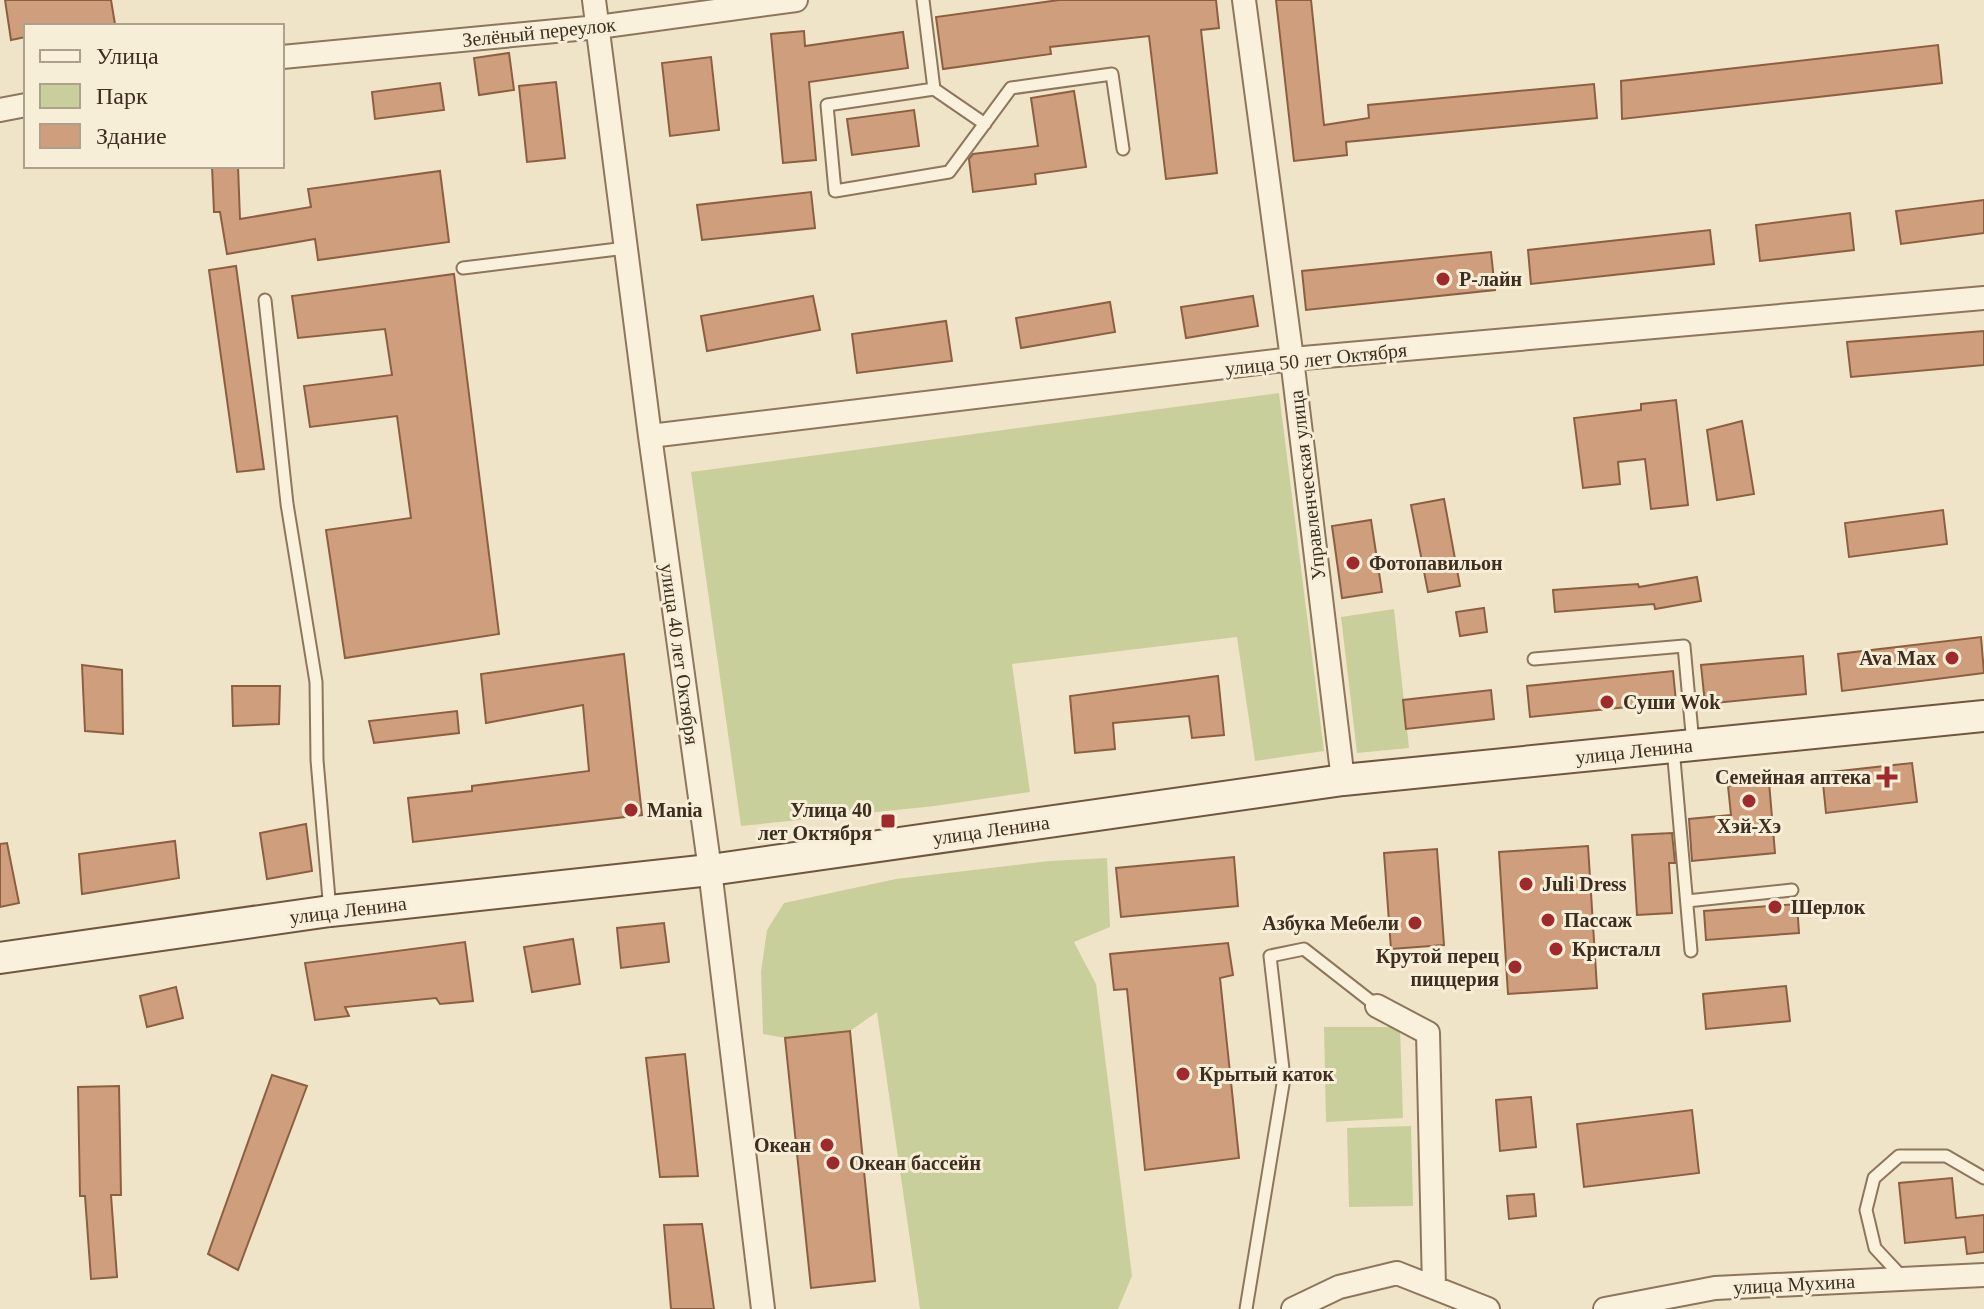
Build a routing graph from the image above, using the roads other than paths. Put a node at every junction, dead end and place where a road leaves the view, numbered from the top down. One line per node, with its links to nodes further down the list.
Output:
1 (594, 0): 5 (street, улица 40 лет Октября)
2 (796, 0): 5 (street, Зелёный переулок)
3 (923, 0): 7 (lane)
4 (1244, 0): 16 (street, Управленческая улица)
5 (598, 27): 6 (street, Зелёный переулок); 12 (street, улица 40 лет Октября)
6 (284, 57)
7 (934, 89): 10 (lane); 10 (lane)
8 (24, 105): 9 (street)
9 (0, 110)
10 (985, 124): 11 (lane)
11 (1123, 149)
12 (626, 248): 13 (lane); 17 (street, улица 40 лет Октября)
13 (463, 268)
14 (1984, 298): 16 (street, улица 50 лет Октября)
15 (265, 300): 25 (lane)
16 (1292, 359): 17 (street, улица 50 лет Октября); 21 (street, Управленческая улица)
17 (650, 436): 22 (street, улица 40 лет Октября)
18 (1534, 659): 20 (lane)
19 (1984, 716): 20 (main road, улица Ленина)
20 (1683, 746): 21 (main road, улица Ленина); 24 (lane)
21 (1343, 780): 22 (main road, улица Ленина)
22 (710, 870): 25 (main road, улица Ленина); 33 (street, улица 40 лет Октября)
23 (1792, 890): 24 (lane)
24 (1687, 901): 26 (lane)
25 (330, 911): 27 (main road, улица Ленина)
26 (1691, 951)
27 (0, 958)
28 (1377, 1006): 32 (street); 34 (lane)
29 (1984, 1178): 31 (lane)
30 (1984, 1275): 31 (street, улица Мухина)
31 (1904, 1279): 37 (street, улица Мухина)
32 (1434, 1287): 35 (street); 36 (street)
33 (763, 1309)
34 (1246, 1309)
35 (1293, 1309)
36 (1488, 1309)
37 (1605, 1309)

